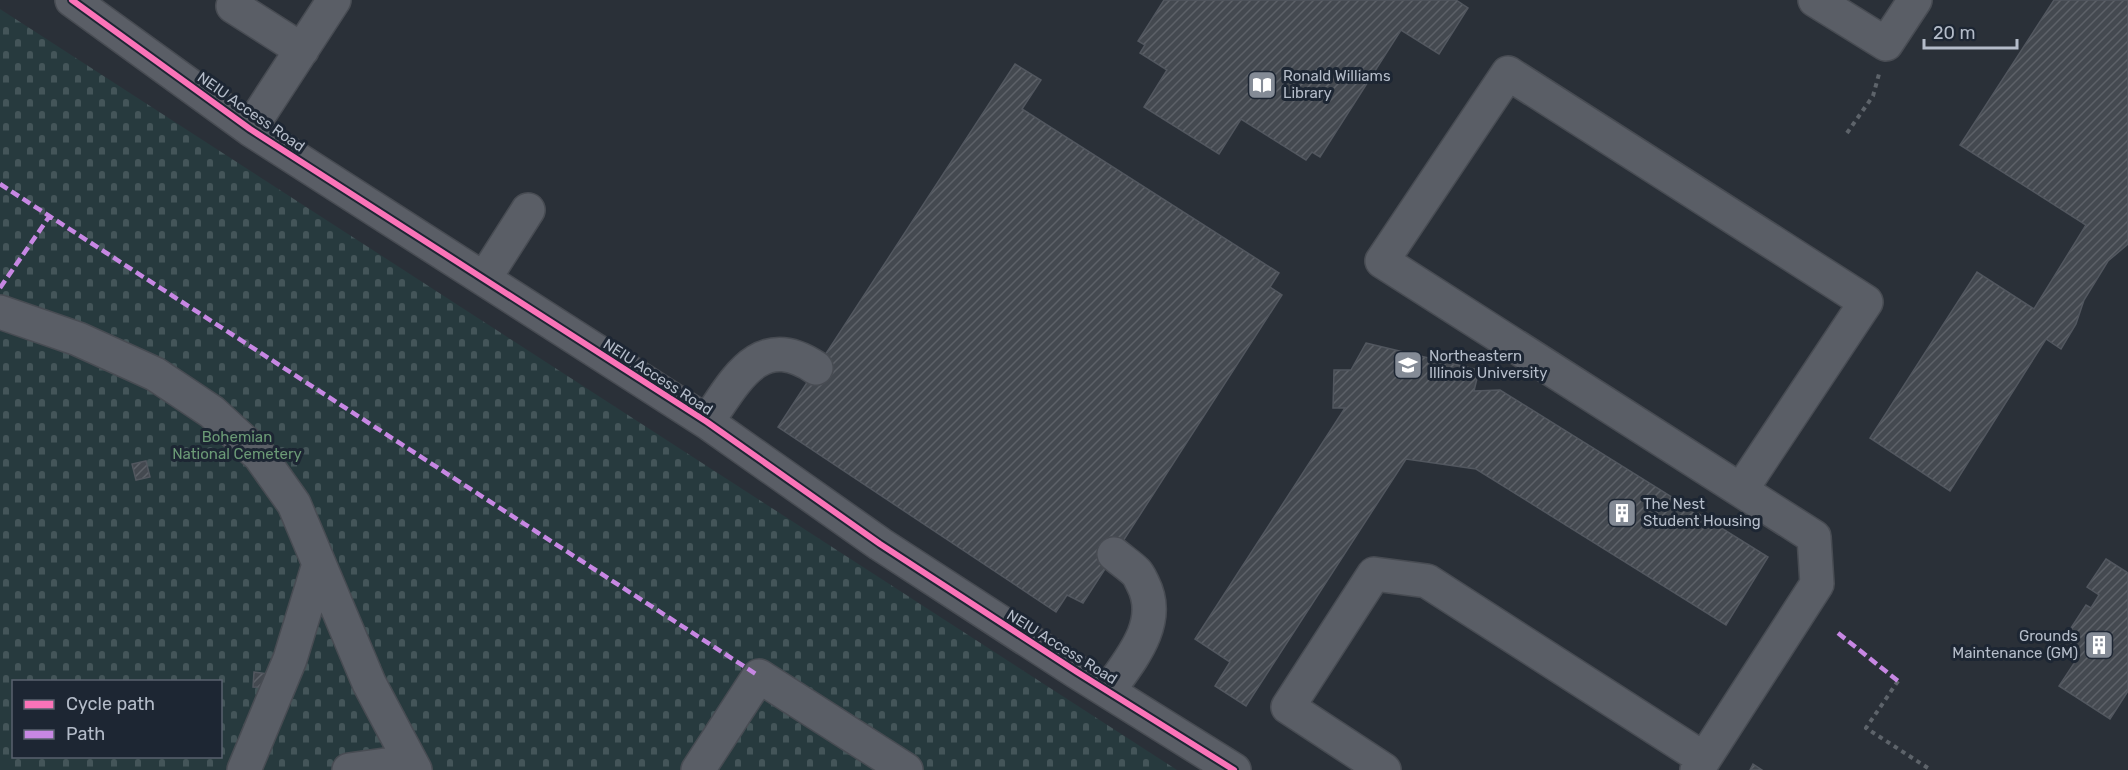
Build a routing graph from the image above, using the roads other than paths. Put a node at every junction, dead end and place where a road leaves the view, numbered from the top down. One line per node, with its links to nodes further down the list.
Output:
1 (72, 0): 7 (street, NEIU Access Road)
2 (334, 0): 6 (street)
3 (1815, 0): 4 (street)
4 (1916, 0)
5 (233, 6): 6 (street)
6 (302, 50): 7 (street)
7 (250, 129): 9 (street, NEIU Access Road)
8 (528, 210): 9 (street)
9 (484, 279): 12 (street, NEIU Access Road)
10 (0, 312): 15 (street)
11 (816, 368): 12 (street)
12 (707, 422): 16 (street, NEIU Access Road)
13 (1741, 490): 13 (street); 17 (street)
14 (1114, 554): 16 (street)
15 (320, 564): 19 (street); 22 (street)
16 (1109, 690): 25 (street, NEIU Access Road)
17 (1700, 764): 18 (street)
18 (1369, 766)
19 (244, 770)
20 (349, 770): 21 (street)
21 (401, 770)
22 (415, 770)
23 (698, 770): 24 (street)
24 (906, 770)
25 (1234, 770)

